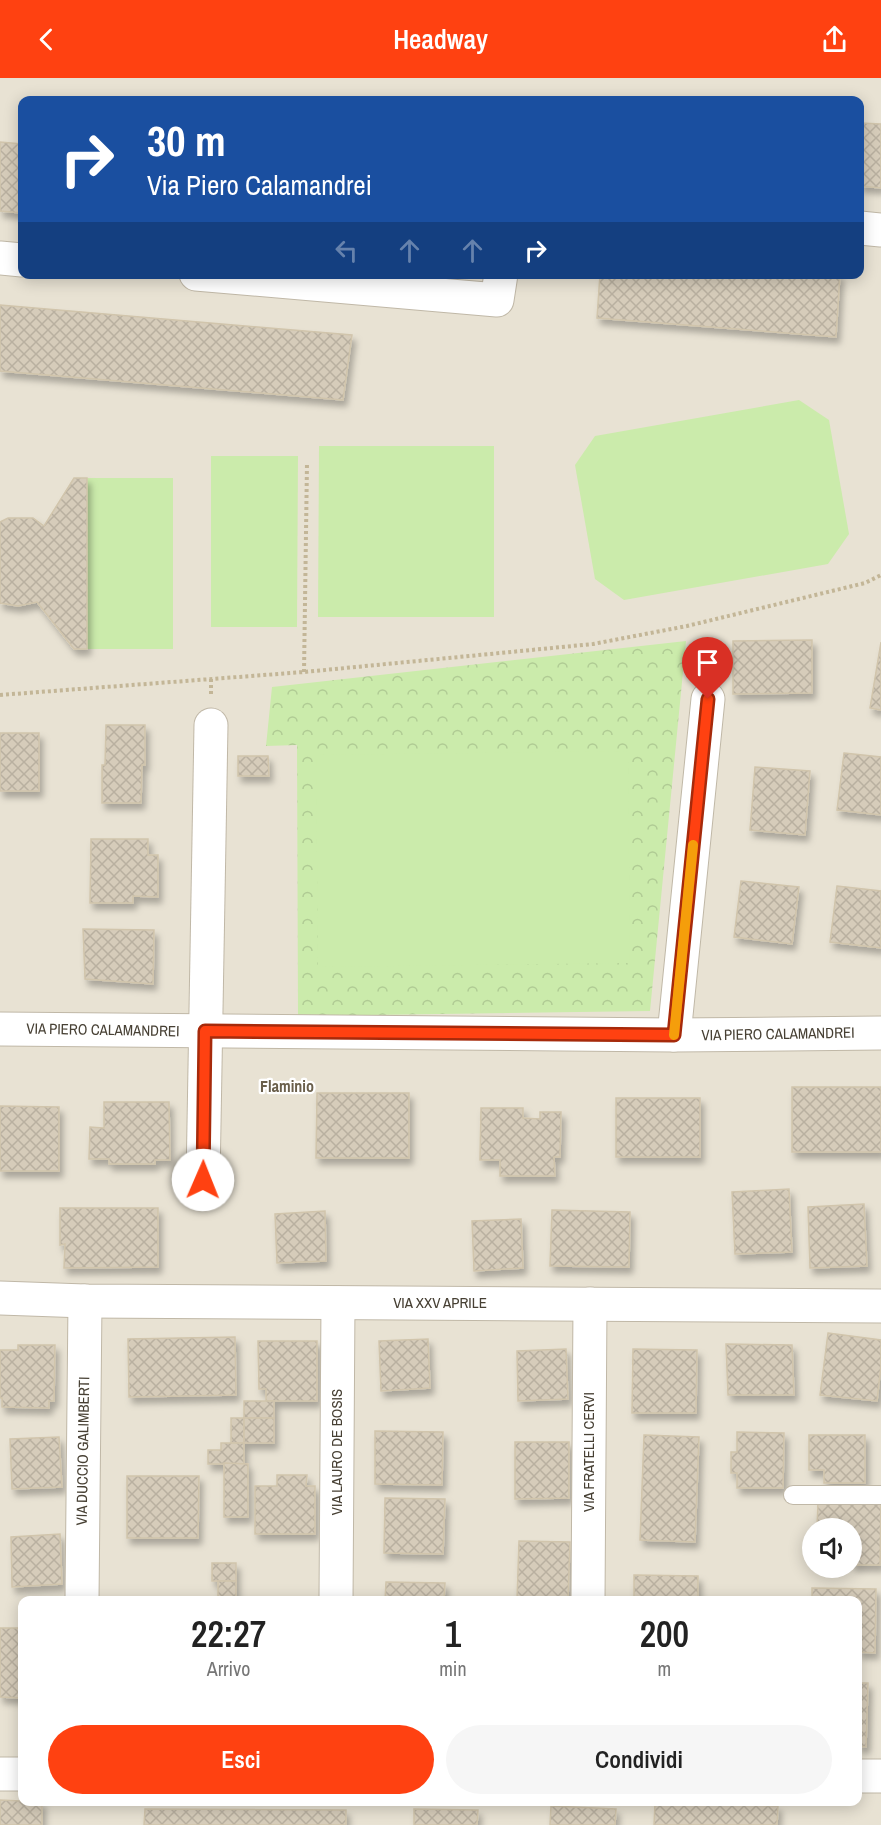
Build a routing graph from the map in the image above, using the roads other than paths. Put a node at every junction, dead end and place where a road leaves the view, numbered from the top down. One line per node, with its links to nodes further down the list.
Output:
1 (864, 228): 2 (street)
2 (881, 230)
3 (0, 258): 4 (street)
4 (18, 260)
5 (254, 279): 6 (street)
6 (500, 279)
7 (708, 699): 12 (street)
8 (211, 725): 10 (street)
9 (0, 1029): 10 (street, VIA PIERO CALAMANDREI)
10 (205, 1031): 12 (street, VIA PIERO CALAMANDREI); 13 (street)
11 (881, 1033): 12 (street, VIA PIERO CALAMANDREI)
12 (674, 1035)
13 (203, 1180)
14 (0, 1298): 15 (street, VIA XXV APRILE)
15 (85, 1301): 16 (street, VIA XXV APRILE); 21 (street, VIA DUCCIO GALIMBERTI)
16 (338, 1303): 17 (street, VIA XXV APRILE); 22 (street, VIA LAURO DE BOSIS)
17 (590, 1304): 18 (street, VIA XXV APRILE); 23 (street, VIA FRATELLI CERVI)
18 (881, 1306)
19 (793, 1495): 20 (lane)
20 (881, 1495)
21 (82, 1596)
22 (336, 1596)
23 (588, 1596)
24 (0, 1774): 25 (street)
25 (18, 1774)
26 (862, 1776): 27 (street)
27 (881, 1776)

